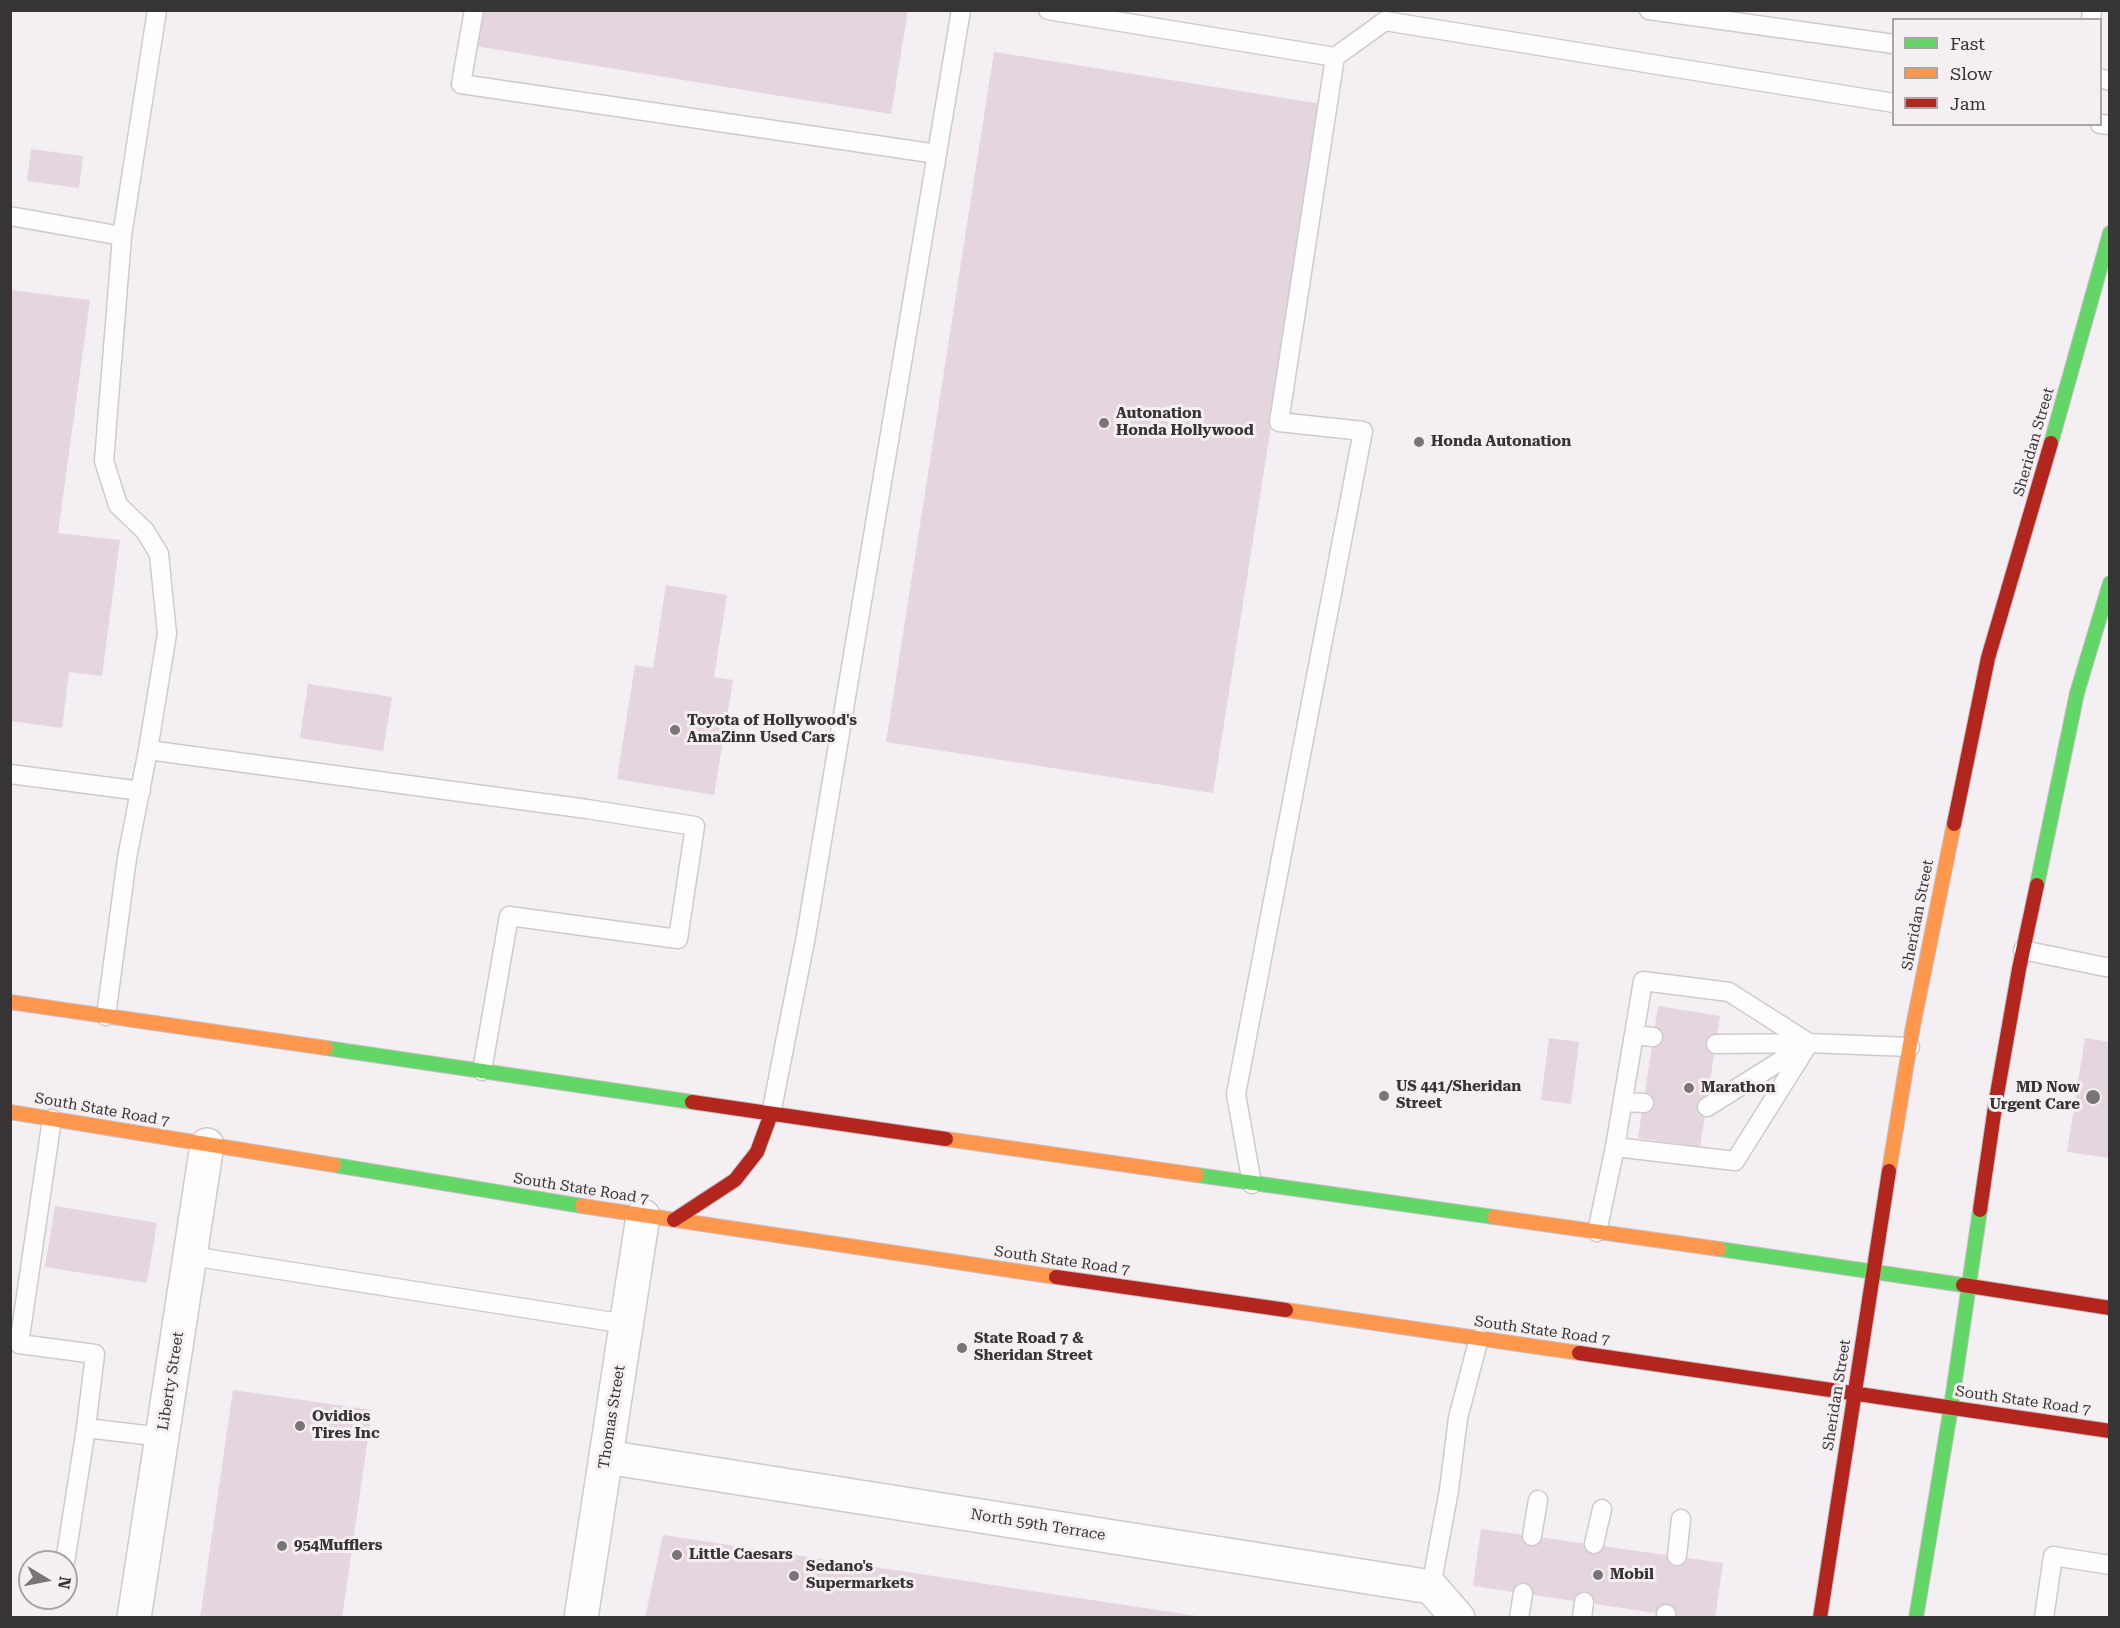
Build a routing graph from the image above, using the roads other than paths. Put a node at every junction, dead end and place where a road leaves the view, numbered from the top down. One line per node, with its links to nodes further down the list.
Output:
1 (157, 10): 12 (lane)
2 (474, 10): 9 (lane)
3 (961, 10): 9 (lane)
4 (1048, 10): 7 (lane)
5 (1649, 10): 6 (lane)
6 (1892, 44)
7 (1335, 57): 8 (lane); 35 (lane)
8 (1892, 103)
9 (937, 154): 31 (lane)
10 (10, 216): 12 (lane)
11 (2109, 233): 25 (main road, Sheridan Street)
12 (122, 236): 14 (lane)
13 (2109, 583): 17 (main road)
14 (148, 750): 16 (lane); 26 (lane)
15 (10, 774): 16 (lane)
16 (141, 791): 20 (lane)
17 (2023, 950): 18 (lane); 40 (main road)
18 (2109, 968)
19 (10, 1002): 20 (main road)
20 (106, 1016): 26 (main road)
21 (1634, 1035): 22 (lane); 23 (lane); 27 (lane)
22 (1653, 1037)
23 (1809, 1043): 24 (lane); 25 (lane); 29 (lane); 34 (lane)
24 (1716, 1044)
25 (1910, 1047): 39 (main road, Sheridan Street)
26 (482, 1071): 31 (main road)
27 (1623, 1102): 28 (lane); 34 (lane)
28 (1644, 1103)
29 (1707, 1107)
30 (10, 1112): 32 (main road, South State Road 7)
31 (771, 1114): 35 (main road); 36 (main road)
32 (52, 1119): 33 (main road, South State Road 7); 46 (lane)
33 (207, 1145): 36 (main road, South State Road 7); 38 (street, Liberty Street)
34 (1616, 1147): 37 (lane)
35 (1252, 1184): 37 (main road)
36 (659, 1218): 42 (street, Thomas Street); 43 (main road, South State Road 7)
37 (1597, 1232): 39 (main road)
38 (191, 1256): 42 (lane); 48 (street, Liberty Street)
39 (1873, 1271): 40 (main road); 44 (main road, Sheridan Street)
40 (1968, 1287): 41 (main road); 45 (main road)
41 (2109, 1308)
42 (626, 1324): 49 (street, Thomas Street)
43 (1479, 1338): 44 (main road, South State Road 7); 58 (lane)
44 (1854, 1394): 45 (main road, South State Road 7); 64 (main road, Sheridan Street)
45 (1951, 1407): 47 (main road, South State Road 7); 65 (main road)
46 (86, 1428): 48 (lane); 55 (lane)
47 (2109, 1431)
48 (162, 1437): 60 (street, Liberty Street)
49 (606, 1457): 58 (street, North 59th Terrace); 61 (street, Thomas Street)
50 (1538, 1500): 53 (lane)
51 (1602, 1509): 54 (lane)
52 (1681, 1519): 56 (lane)
53 (1532, 1536)
54 (1594, 1545)
55 (66, 1550)
56 (1677, 1557)
57 (2109, 1565): 66 (lane)
58 (1431, 1587): 62 (street)
59 (1523, 1593): 63 (lane)
60 (135, 1617)
61 (581, 1617)
62 (1458, 1617)
63 (1520, 1617)
64 (1820, 1617)
65 (1916, 1617)
66 (2044, 1617)

